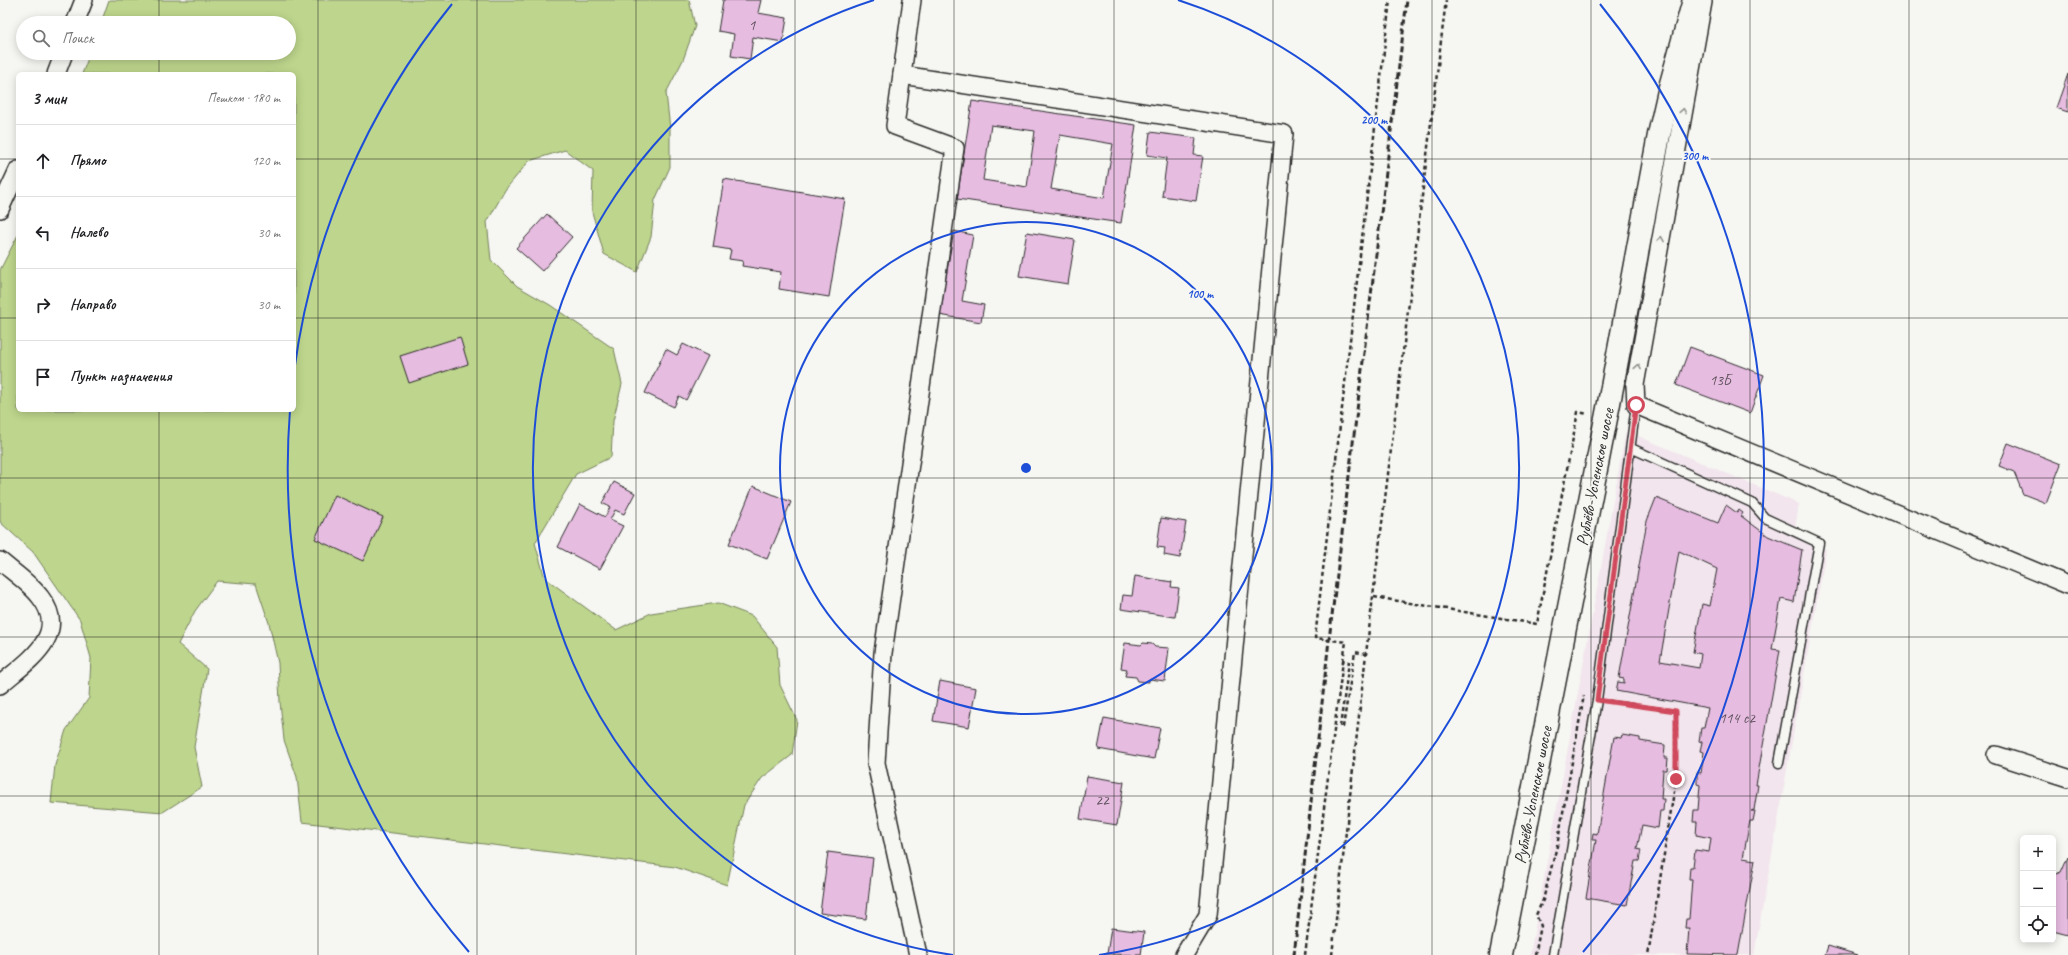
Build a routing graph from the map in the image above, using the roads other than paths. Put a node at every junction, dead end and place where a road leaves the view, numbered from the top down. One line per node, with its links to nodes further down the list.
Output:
1 (84, 0): 5 (street)
2 (912, 0): 8 (street)
3 (1694, 0): 21 (main road, Рублёво-Успенское шоссе)
4 (1703, 0): 11 (street, one-way to 4)
5 (78, 16)
6 (61, 60): 7 (street)
7 (57, 72)
8 (902, 75): 19 (street); 20 (street)
9 (16, 174): 10 (street)
10 (0, 209)
11 (1636, 405): 12 (lane); 14 (street)
12 (1630, 448): 17 (lane); 22 (lane)
13 (0, 561): 15 (street)
14 (2068, 585)
15 (0, 685)
16 (1996, 755): 18 (street)
17 (1779, 763)
18 (2068, 778)
19 (918, 955)
20 (1184, 955)
21 (1501, 955)
22 (1553, 955)

